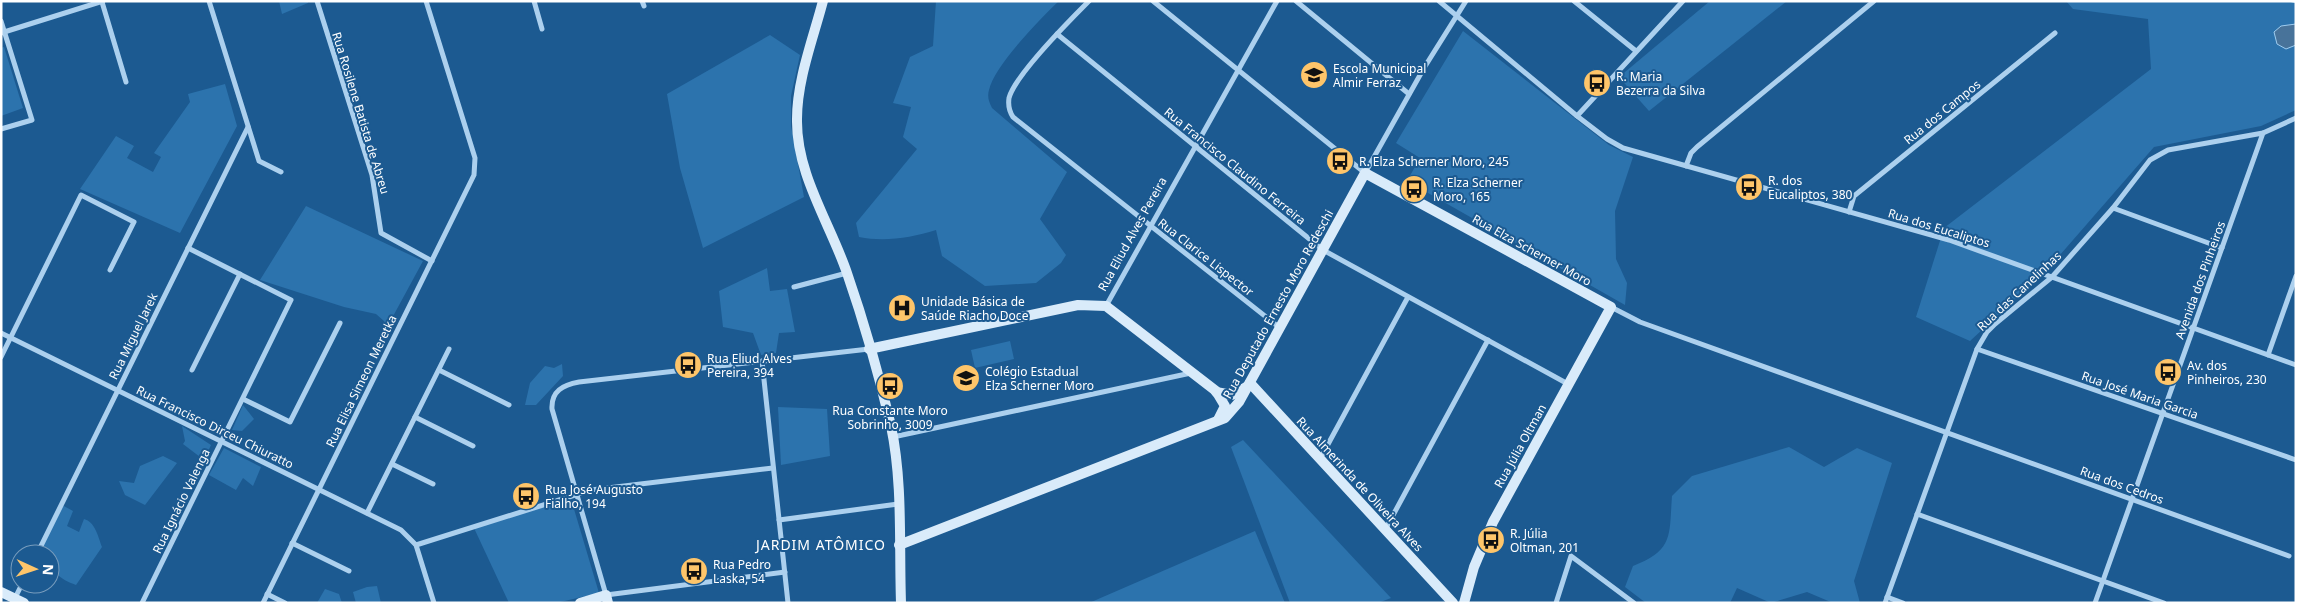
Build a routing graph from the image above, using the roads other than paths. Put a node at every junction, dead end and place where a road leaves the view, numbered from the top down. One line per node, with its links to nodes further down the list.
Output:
1 (103, 1): 19 (street); 24 (street)
2 (209, 1): 28 (street)
3 (317, 1): 41 (street, Rua Rosilene Batista de Abreu)
4 (426, 1): 41 (street, Rua Elisa Simeon Meretka)
5 (534, 1): 18 (street)
6 (823, 1): 43 (street)
7 (1090, 1): 21 (street)
8 (1153, 1): 23 (street, Rua Elza Scherner Moro)
9 (1277, 1): 23 (street, Rua Eliud Alves Pereira)
10 (1296, 1): 25 (street)
11 (1439, 1): 16 (street, Rua dos Eucaliptos)
12 (1466, 1): 16 (street, Rua Deputado Ernesto Moro Redeschi)
13 (1574, 1): 22 (street)
14 (1683, 1): 22 (street)
15 (1874, 1): 32 (street)
16 (1456, 16): 25 (street, Rua Deputado Ernesto Moro Redeschi); 26 (street, Rua dos Eucaliptos)
17 (1, 21): 19 (street)
18 (542, 29)
19 (3, 32): 29 (street)
20 (2055, 33): 36 (street, Rua dos Campos)
21 (1057, 34): 31 (street, Rua Francisco Claudino Ferreira); 37 (street, Rua Clarice Lispector)
22 (1636, 51): 26 (street)
23 (1238, 70): 31 (street, Rua Eliud Alves Pereira); 34 (street, Rua Elza Scherner Moro)
24 (126, 82)
25 (1409, 94): 34 (street, Rua Deputado Ernesto Moro Redeschi)
26 (1577, 116): 32 (street, Rua dos Eucaliptos)
27 (2296, 118): 30 (street, Rua das Canelinhas)
28 (248, 127): 33 (street); 38 (street, Rua Miguel Jarek)
29 (1, 129)
30 (2263, 134): 35 (street, Rua das Canelinhas); 39 (street, Avenida dos Pinheiros)
31 (1195, 147): 37 (street, Rua Eliud Alves Pereira); 40 (street, Rua Francisco Claudino Ferreira)
32 (1686, 166): 36 (street, Rua dos Eucaliptos)
33 (281, 172)
34 (1365, 173): 40 (street, Rua Deputado Ernesto Moro Redeschi); 50 (street, Rua Elza Scherner Moro)
35 (2113, 208): 39 (street); 46 (street, Rua das Canelinhas)
36 (1850, 212): 46 (street, Rua dos Eucaliptos)
37 (1150, 226): 49 (street, Rua Eliud Alves Pereira); 52 (street, Rua Clarice Lispector)
38 (188, 248): 44 (street); 69 (street, Rua Miguel Jarek)
39 (2222, 248): 53 (street, Avenida dos Pinheiros)
40 (1323, 250): 48 (street, Rua Francisco Claudino Ferreira); 52 (street, Rua Deputado Ernesto Moro Redeschi)
41 (432, 260): 85 (street, Rua Elisa Simeon Meretka)
42 (110, 270): 55 (street)
43 (847, 273): 47 (street); 58 (street)
44 (240, 274): 64 (street); 71 (street, Rua Ignácio Valenga)
45 (2296, 276): 60 (street)
46 (2052, 277): 53 (street, Rua dos Eucaliptos); 59 (street, Rua das Canelinhas)
47 (794, 288)
48 (1408, 297): 56 (street, Rua Francisco Claudino Ferreira); 80 (street)
49 (1106, 306): 58 (street, Rua Eliud Alves Pereira); 66 (street)
50 (1611, 307): 68 (street, Rua Júlia Oltman); 76 (street, Rua Elza Scherner Moro)
51 (340, 323): 71 (street)
52 (1280, 328): 67 (street, Rua Deputado Ernesto Moro Redeschi)
53 (2193, 328): 60 (street, Rua dos Eucaliptos); 73 (street, Avenida dos Pinheiros)
54 (1, 333): 55 (street, Rua Francisco Dirceu Chiuratto)
55 (11, 338): 61 (street); 69 (street, Rua Francisco Dirceu Chiuratto)
56 (1488, 340): 68 (street, Rua Francisco Claudino Ferreira); 92 (street)
57 (449, 349): 65 (street)
58 (869, 349): 62 (street, Rua Eliud Alves Pereira); 77 (street)
59 (1978, 350): 73 (street, Rua José Maria Garcia); 76 (street, Rua das Canelinhas)
60 (2268, 355): 63 (street, Rua dos Eucaliptos)
61 (1, 357)
62 (762, 361): 83 (street); 86 (street, Rua Eliud Alves Pereira)
63 (2296, 365)
64 (192, 370)
65 (439, 370): 72 (street); 74 (street)
66 (1192, 373): 70 (street); 77 (street)
67 (1250, 383): 70 (street); 75 (street, Rua Deputado Ernesto Moro Redeschi); 80 (street, Rua Almerinda de Oliveira Alves)
68 (1568, 384): 114 (street, Rua Júlia Oltman)
69 (118, 390): 78 (street, Rua Francisco Dirceu Chiuratto); 93 (street, Rua Miguel Jarek)
70 (1216, 392): 75 (street)
71 (243, 399): 78 (street, Rua Ignácio Valenga)
72 (509, 405)
73 (2162, 414): 81 (street, Rua José Maria Garcia); 87 (street, Avenida dos Pinheiros)
74 (415, 417): 79 (street); 82 (street)
75 (1214, 424): 96 (street, Rua Deputado Ernesto Moro Redeschi)
76 (1947, 433): 87 (street, Rua dos Cedros); 90 (street, Rua das Canelinhas)
77 (893, 437): 88 (street)
78 (222, 442): 85 (street, Rua Francisco Dirceu Chiuratto); 106 (street, Rua Ignácio Valenga)
79 (473, 446)
80 (1320, 458): 92 (street, Rua Almerinda de Oliveira Alves)
81 (2296, 460)
82 (392, 464): 84 (street); 89 (street)
83 (773, 468): 86 (street); 91 (street)
84 (433, 484)
85 (319, 489): 89 (street, Rua Francisco Dirceu Chiuratto); 94 (street, Rua Elisa Simeon Meretka)
86 (576, 493): 95 (street); 103 (street)
87 (2132, 499): 97 (street, Rua dos Cedros); 100 (street, Avenida dos Pinheiros)
88 (898, 504): 91 (street); 96 (street)
89 (367, 513): 95 (street, Rua Francisco Dirceu Chiuratto)
90 (1917, 514): 100 (street); 104 (street, Rua das Canelinhas)
91 (779, 520): 99 (street)
92 (1385, 530): 113 (street, Rua Almerinda de Oliveira Alves)
93 (41, 544)
94 (292, 544): 98 (street); 102 (street, Rua Elisa Simeon Meretka)
95 (416, 545): 109 (street)
96 (899, 545): 112 (street)
97 (2290, 556)
98 (350, 571)
99 (785, 572): 103 (street); 111 (street)
100 (2103, 581): 118 (street, Avenida dos Pinheiros); 119 (street)
101 (1, 592): 105 (street)
102 (267, 594): 107 (street, Rua Elisa Simeon Meretka); 108 (street)
103 (607, 599): 110 (street)
104 (1886, 600): 117 (street)
105 (17, 601)
106 (142, 603)
107 (263, 603)
108 (284, 603)
109 (434, 603)
110 (580, 603)
111 (788, 603)
112 (901, 603)
113 (1452, 603)
114 (1464, 603)
115 (1556, 603): 116 (street)
116 (1634, 603)
117 (1903, 603)
118 (2095, 603)
119 (2164, 603)

